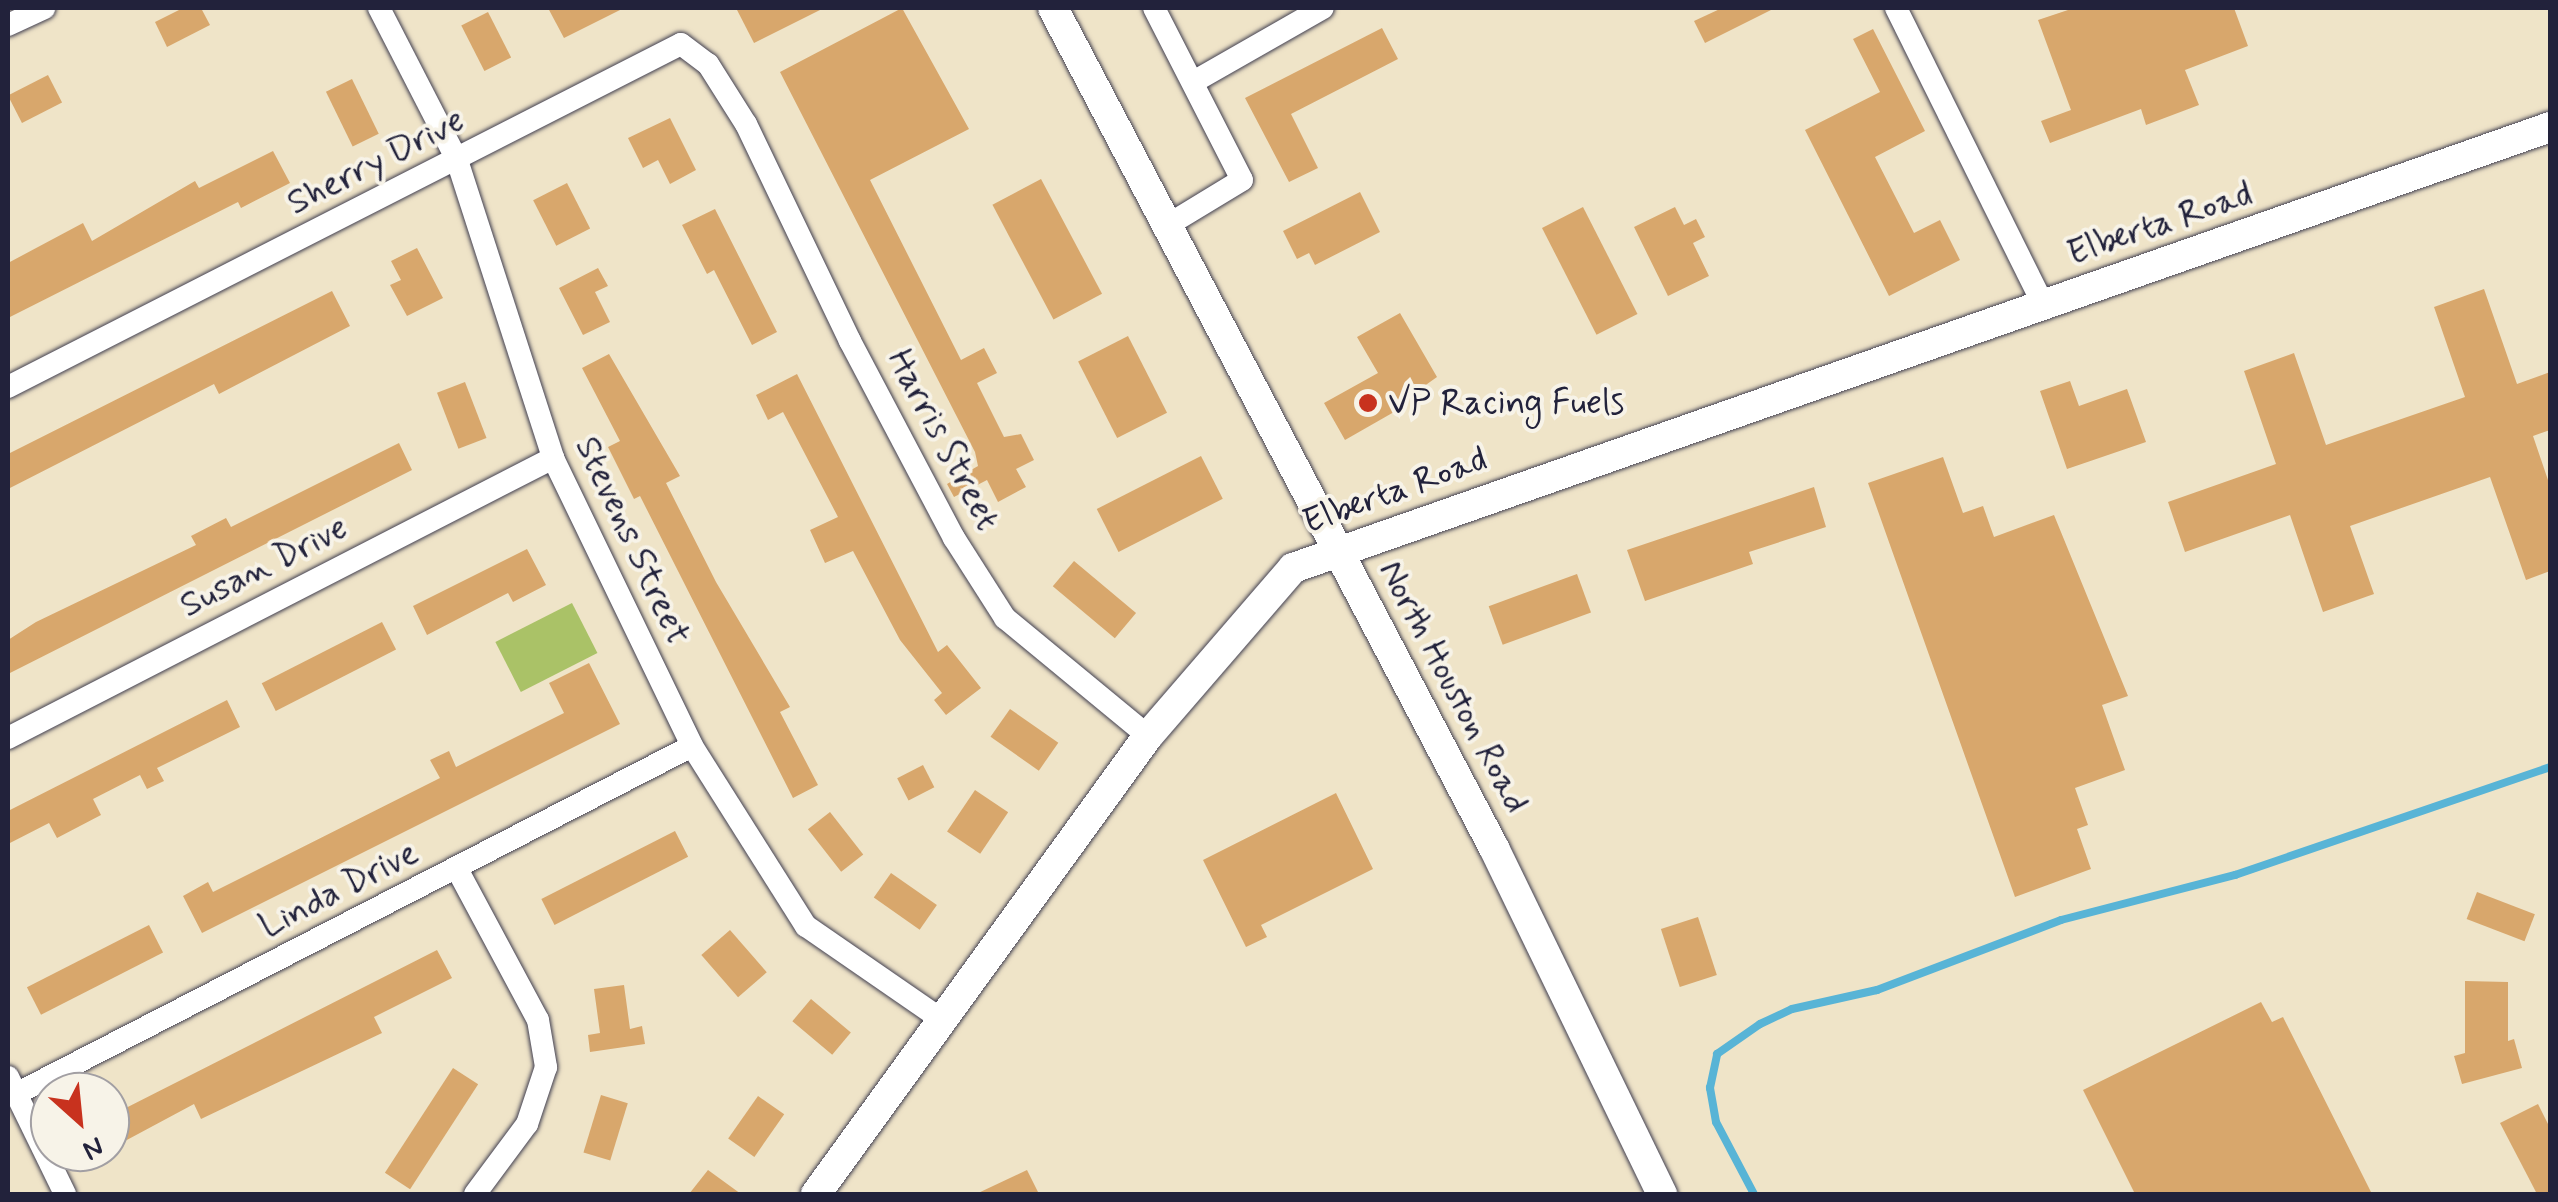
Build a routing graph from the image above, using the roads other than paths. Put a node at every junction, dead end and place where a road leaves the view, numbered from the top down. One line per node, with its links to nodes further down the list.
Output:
1 (44, 8): 7 (street)
2 (379, 8): 11 (street, Stevens Street)
3 (1053, 8): 12 (street, North Houston Road)
4 (1154, 8): 8 (street)
5 (1323, 8): 8 (street)
6 (1896, 8): 13 (street)
7 (8, 26)
8 (1195, 81): 12 (street)
9 (746, 124): 11 (street, Sherry Drive); 17 (street, Harris Street)
10 (2550, 127): 13 (street, Elberta Road)
11 (457, 160): 14 (street, Sherry Drive); 15 (street, Stevens Street)
12 (1168, 224): 16 (street, North Houston Road)
13 (2043, 304): 16 (street, Elberta Road)
14 (8, 387)
15 (553, 458): 18 (street, Susan Drive); 19 (street, Stevens Street)
16 (1339, 550): 17 (street, Elberta Road); 26 (street, North Houston Road)
17 (1148, 736): 21 (street, Elberta Road)
18 (8, 738)
19 (692, 746): 20 (street, Linda Drive); 21 (street, Stevens Street)
20 (457, 870): 22 (street, Linda Drive); 24 (street)
21 (945, 1022): 25 (street, Elberta Road)
22 (12, 1086): 23 (street)
23 (65, 1194)
24 (476, 1194)
25 (816, 1194)
26 (1662, 1194)

